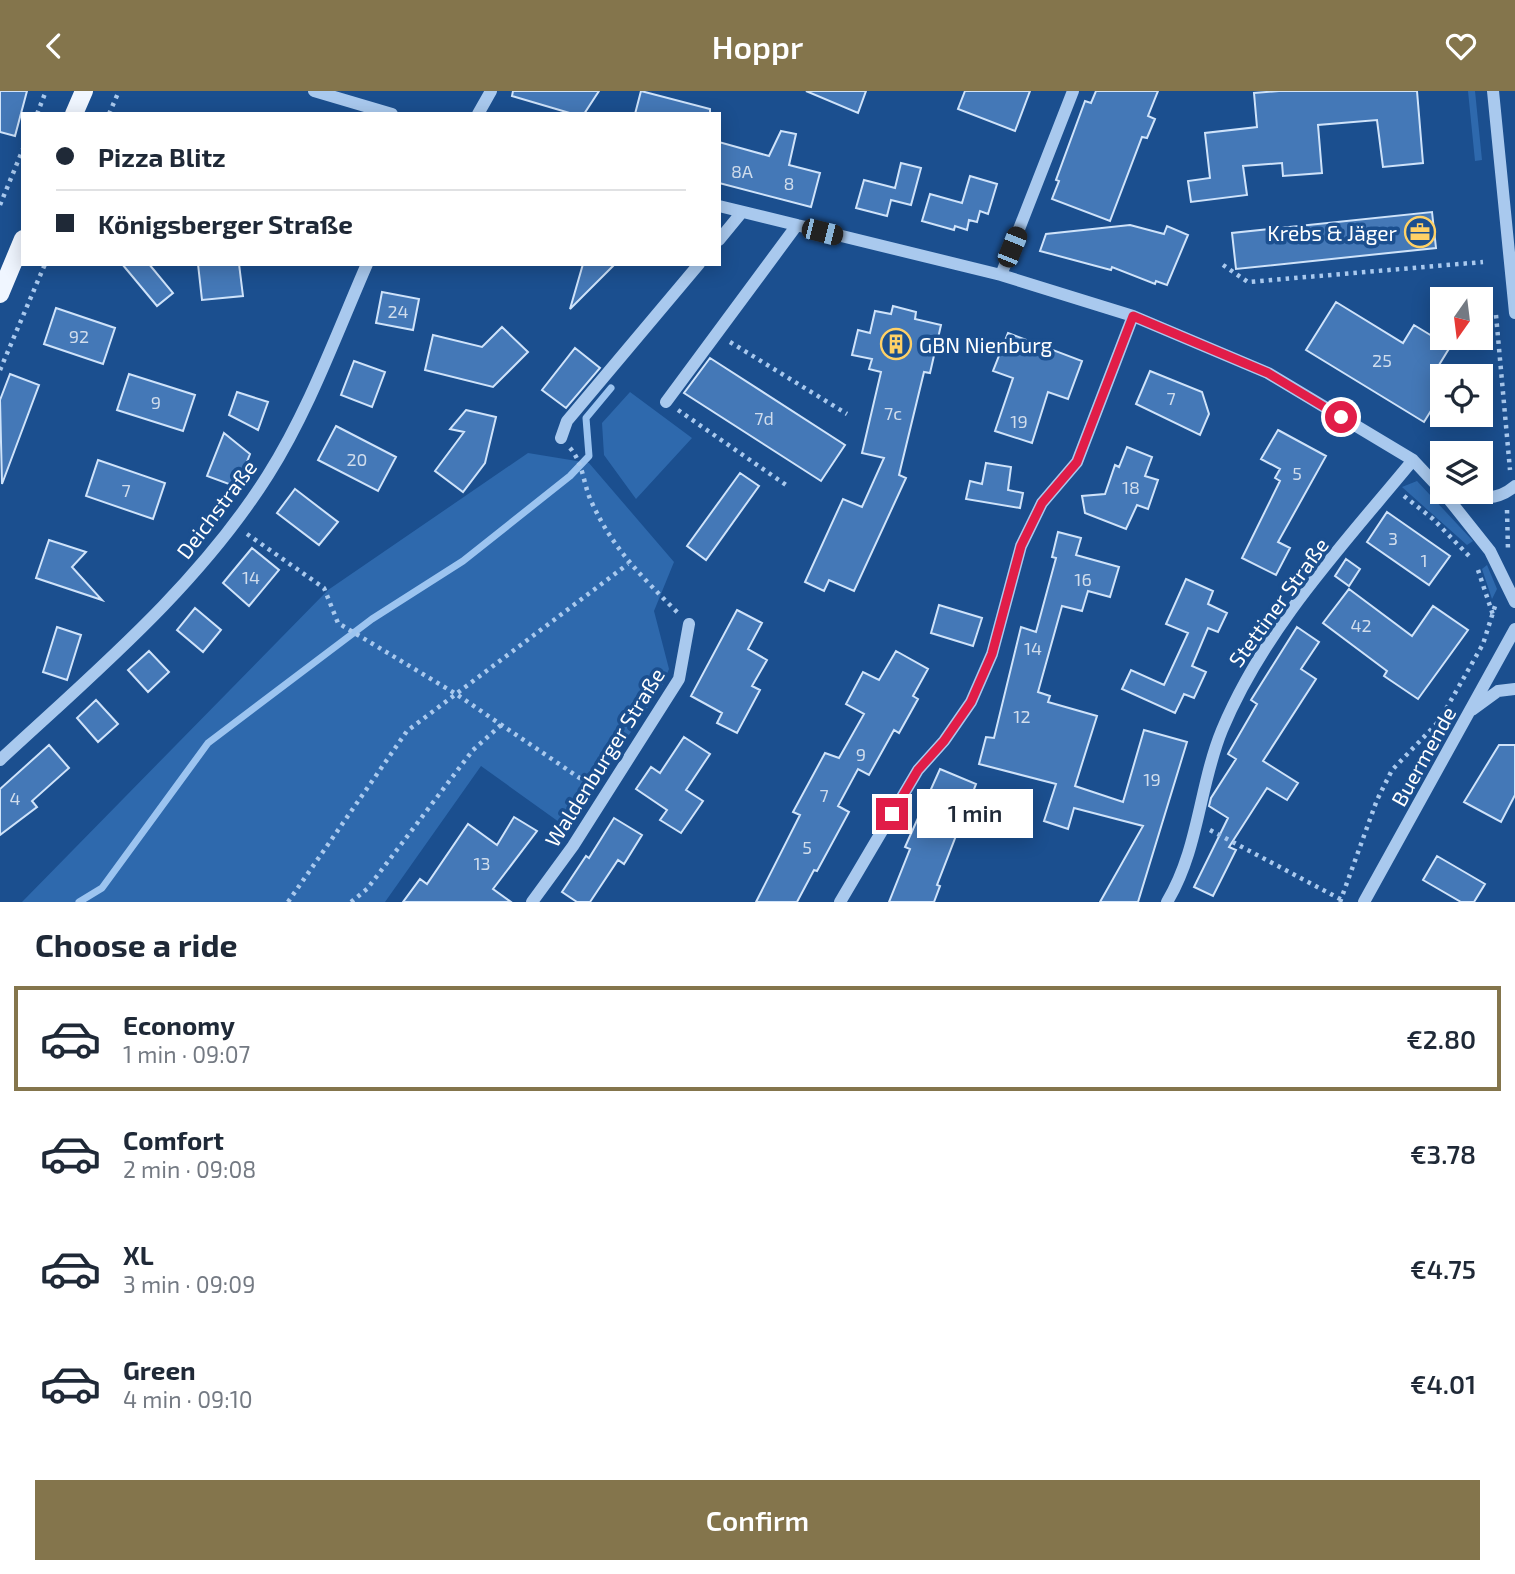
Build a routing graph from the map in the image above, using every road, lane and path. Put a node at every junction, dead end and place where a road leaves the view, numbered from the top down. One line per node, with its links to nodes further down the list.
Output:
1 (46, 91): 9 (path)
2 (84, 91): 10 (main road)
3 (119, 91): 11 (path)
4 (314, 91): 8 (street)
5 (491, 91): 13 (street)
6 (1073, 91): 26 (street)
7 (1493, 91): 29 (street)
8 (358, 97): 12 (street)
9 (38, 112)
10 (76, 112)
11 (110, 112)
12 (387, 112)
13 (479, 112)
14 (21, 154): 15 (path)
15 (0, 205)
16 (721, 206): 17 (street)
17 (743, 212): 18 (street); 19 (street)
18 (797, 225): 26 (street); 31 (street)
19 (721, 238)
20 (21, 244): 27 (main road)
21 (1483, 262): 22 (path)
22 (1223, 265)
23 (44, 266): 32 (path)
24 (366, 266): 44 (street, Deichstraße)
25 (697, 266): 35 (street)
26 (1001, 275): 30 (street)
27 (0, 294)
28 (1495, 305): 41 (path)
29 (1515, 313)
30 (1133, 316): 37 (street); 63 (street)
31 (718, 334): 33 (street); 34 (path)
32 (0, 370)
33 (666, 402): 39 (path)
34 (847, 414)
35 (561, 438)
36 (577, 456): 45 (path)
37 (1413, 460): 38 (street); 40 (street, Stettiner Straße)
38 (1430, 478)
39 (786, 485)
40 (1391, 487): 48 (path); 58 (street, Stettiner Straße)
41 (1511, 489): 42 (street); 46 (path)
42 (1493, 498)
43 (1453, 504): 46 (street)
44 (232, 524): 52 (path); 56 (street, Deichstraße)
45 (628, 564): 49 (path); 52 (path)
46 (1502, 575): 47 (street); 48 (path)
47 (1515, 602)
48 (1493, 615): 54 (path)
49 (689, 624): 57 (street, Waldenburger Straße)
50 (1515, 629): 53 (street, Buermende)
51 (1515, 689): 53 (street)
52 (456, 694): 55 (path); 60 (path)
53 (1469, 712): 54 (path); 65 (street, Buermende)
54 (1442, 716): 59 (path)
55 (501, 725): 57 (path); 61 (path)
56 (0, 760)
57 (605, 796): 62 (street, Waldenburger Straße)
58 (1197, 823): 59 (path); 64 (street, Stettiner Straße)
59 (1342, 901)
60 (288, 902)
61 (351, 902)
62 (532, 902)
63 (840, 902)
64 (1167, 902)
65 (1364, 902)

